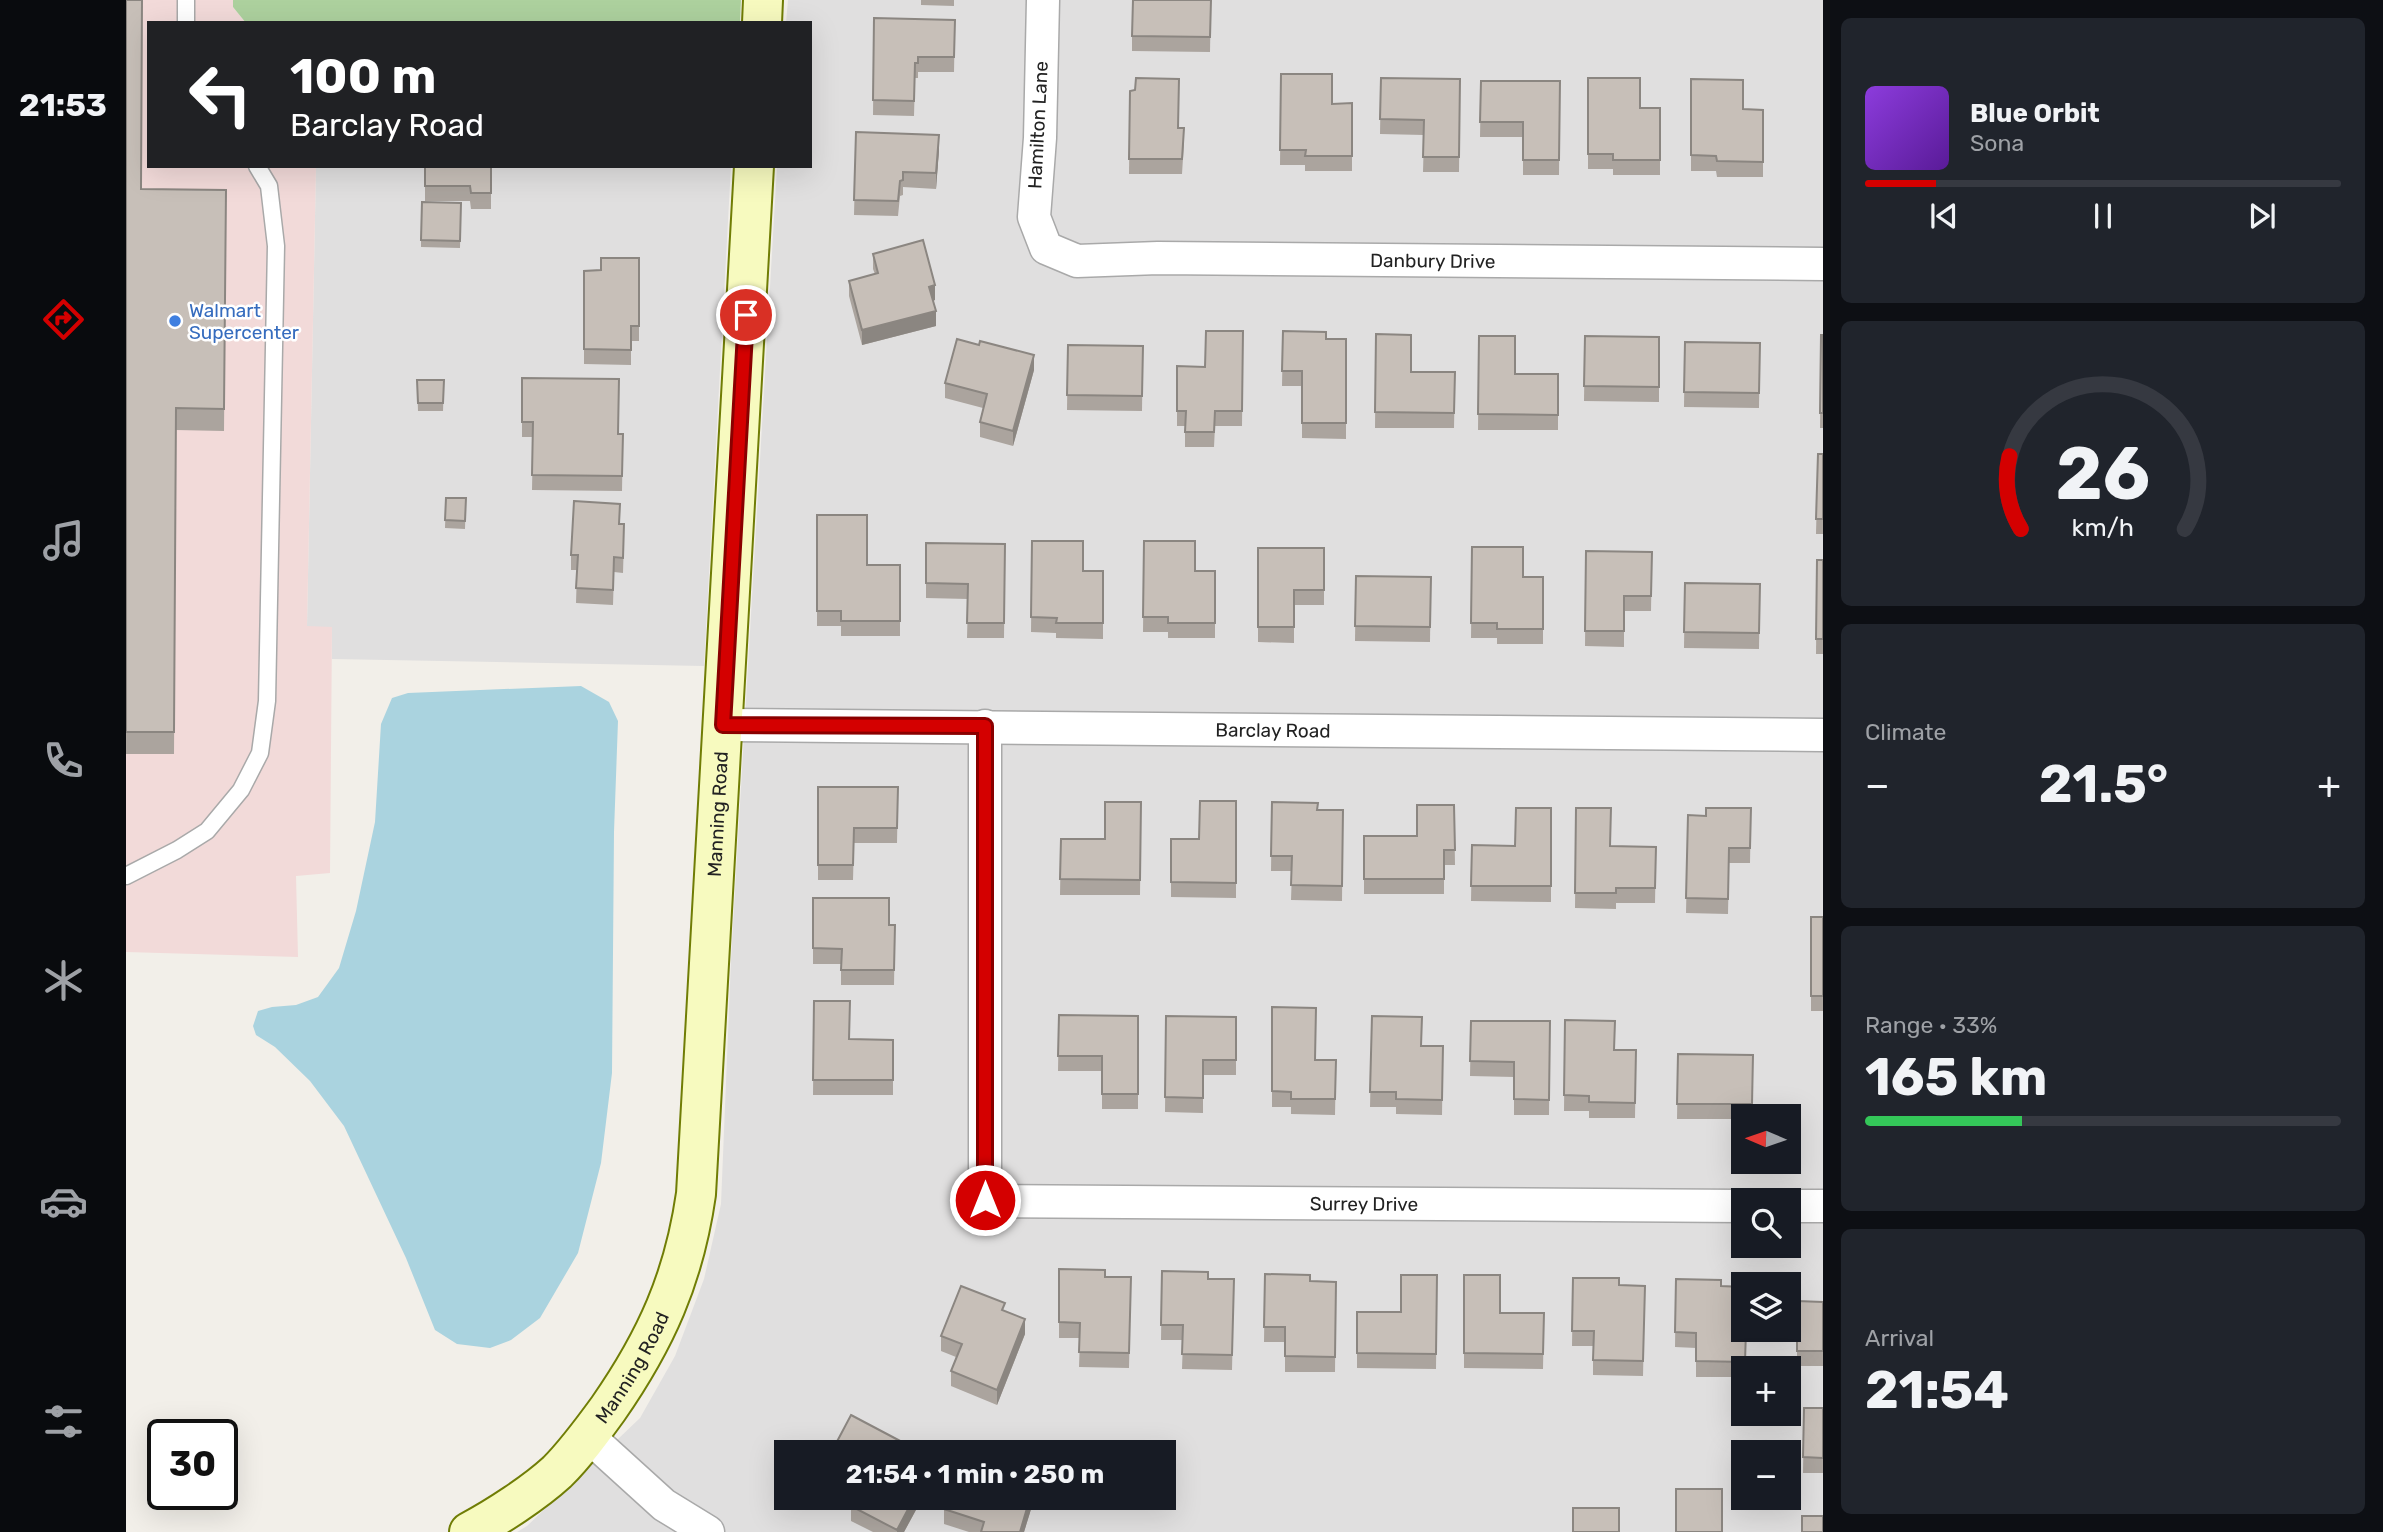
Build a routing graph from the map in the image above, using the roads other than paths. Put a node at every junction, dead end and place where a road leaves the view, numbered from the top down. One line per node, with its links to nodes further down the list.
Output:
1 (186, 0): 4 (lane)
2 (763, 0): 5 (street)
3 (1044, 0): 8 (street, Hamilton Lane)
4 (186, 21)
5 (762, 21)
6 (258, 168): 13 (lane)
7 (754, 168): 10 (street, Manning Road)
8 (1046, 248): 9 (street, Danbury Drive)
9 (1823, 264)
10 (723, 725): 11 (street, Barclay Road); 17 (street, Manning Road)
11 (985, 726): 12 (street, Barclay Road); 14 (street, Surrey Drive)
12 (1823, 735)
13 (126, 877)
14 (1731, 1206)
15 (1801, 1206): 16 (street)
16 (1823, 1206)
17 (589, 1436): 18 (street, Manning Road); 19 (street)
18 (469, 1532)
19 (708, 1532)

